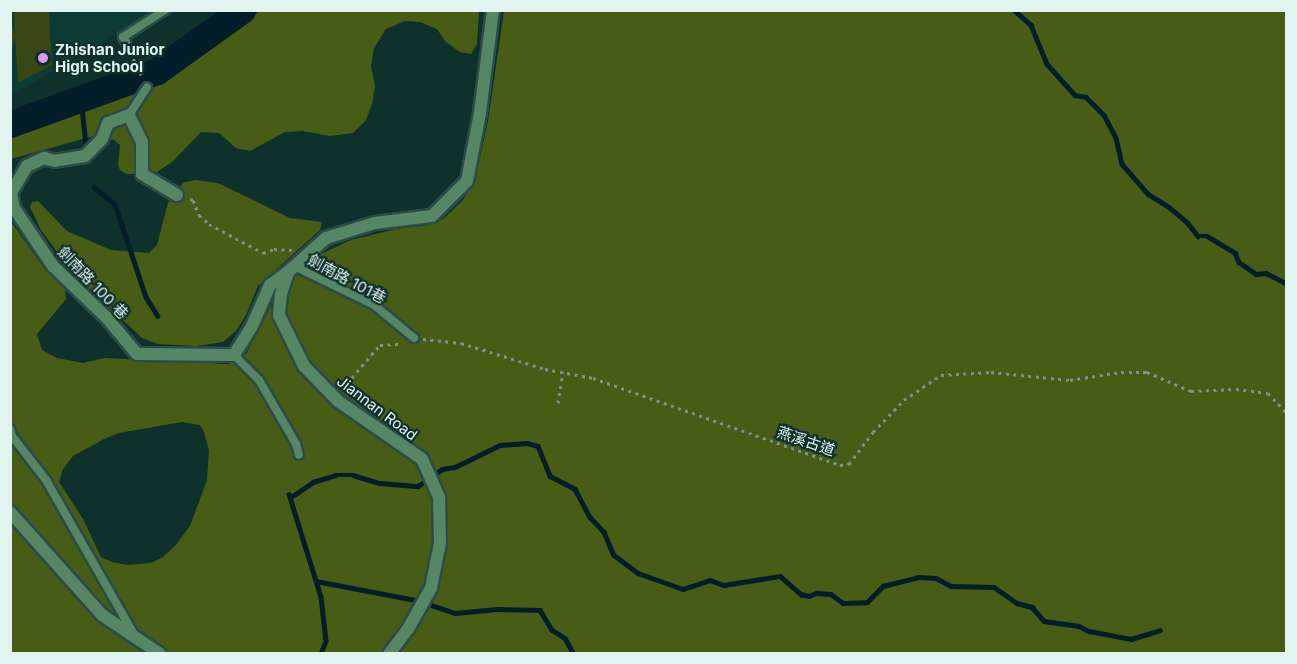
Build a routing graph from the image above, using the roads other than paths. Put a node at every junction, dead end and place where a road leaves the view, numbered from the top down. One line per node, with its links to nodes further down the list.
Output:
1 (165, 10): 3 (lane)
2 (493, 10): 7 (street)
3 (126, 42)
4 (147, 87): 5 (lane, 劍南路 100 巷)
5 (129, 115): 6 (street); 9 (street, 劍南路 100 巷)
6 (177, 195)
7 (291, 269): 8 (lane, 劍南路 101巷); 9 (street); 15 (street, Jiannan Road)
8 (414, 338)
9 (234, 356): 11 (lane)
10 (10, 429): 13 (lane)
11 (299, 455)
12 (10, 512): 13 (street)
13 (136, 638): 14 (street)
14 (160, 654)
15 (389, 654)

